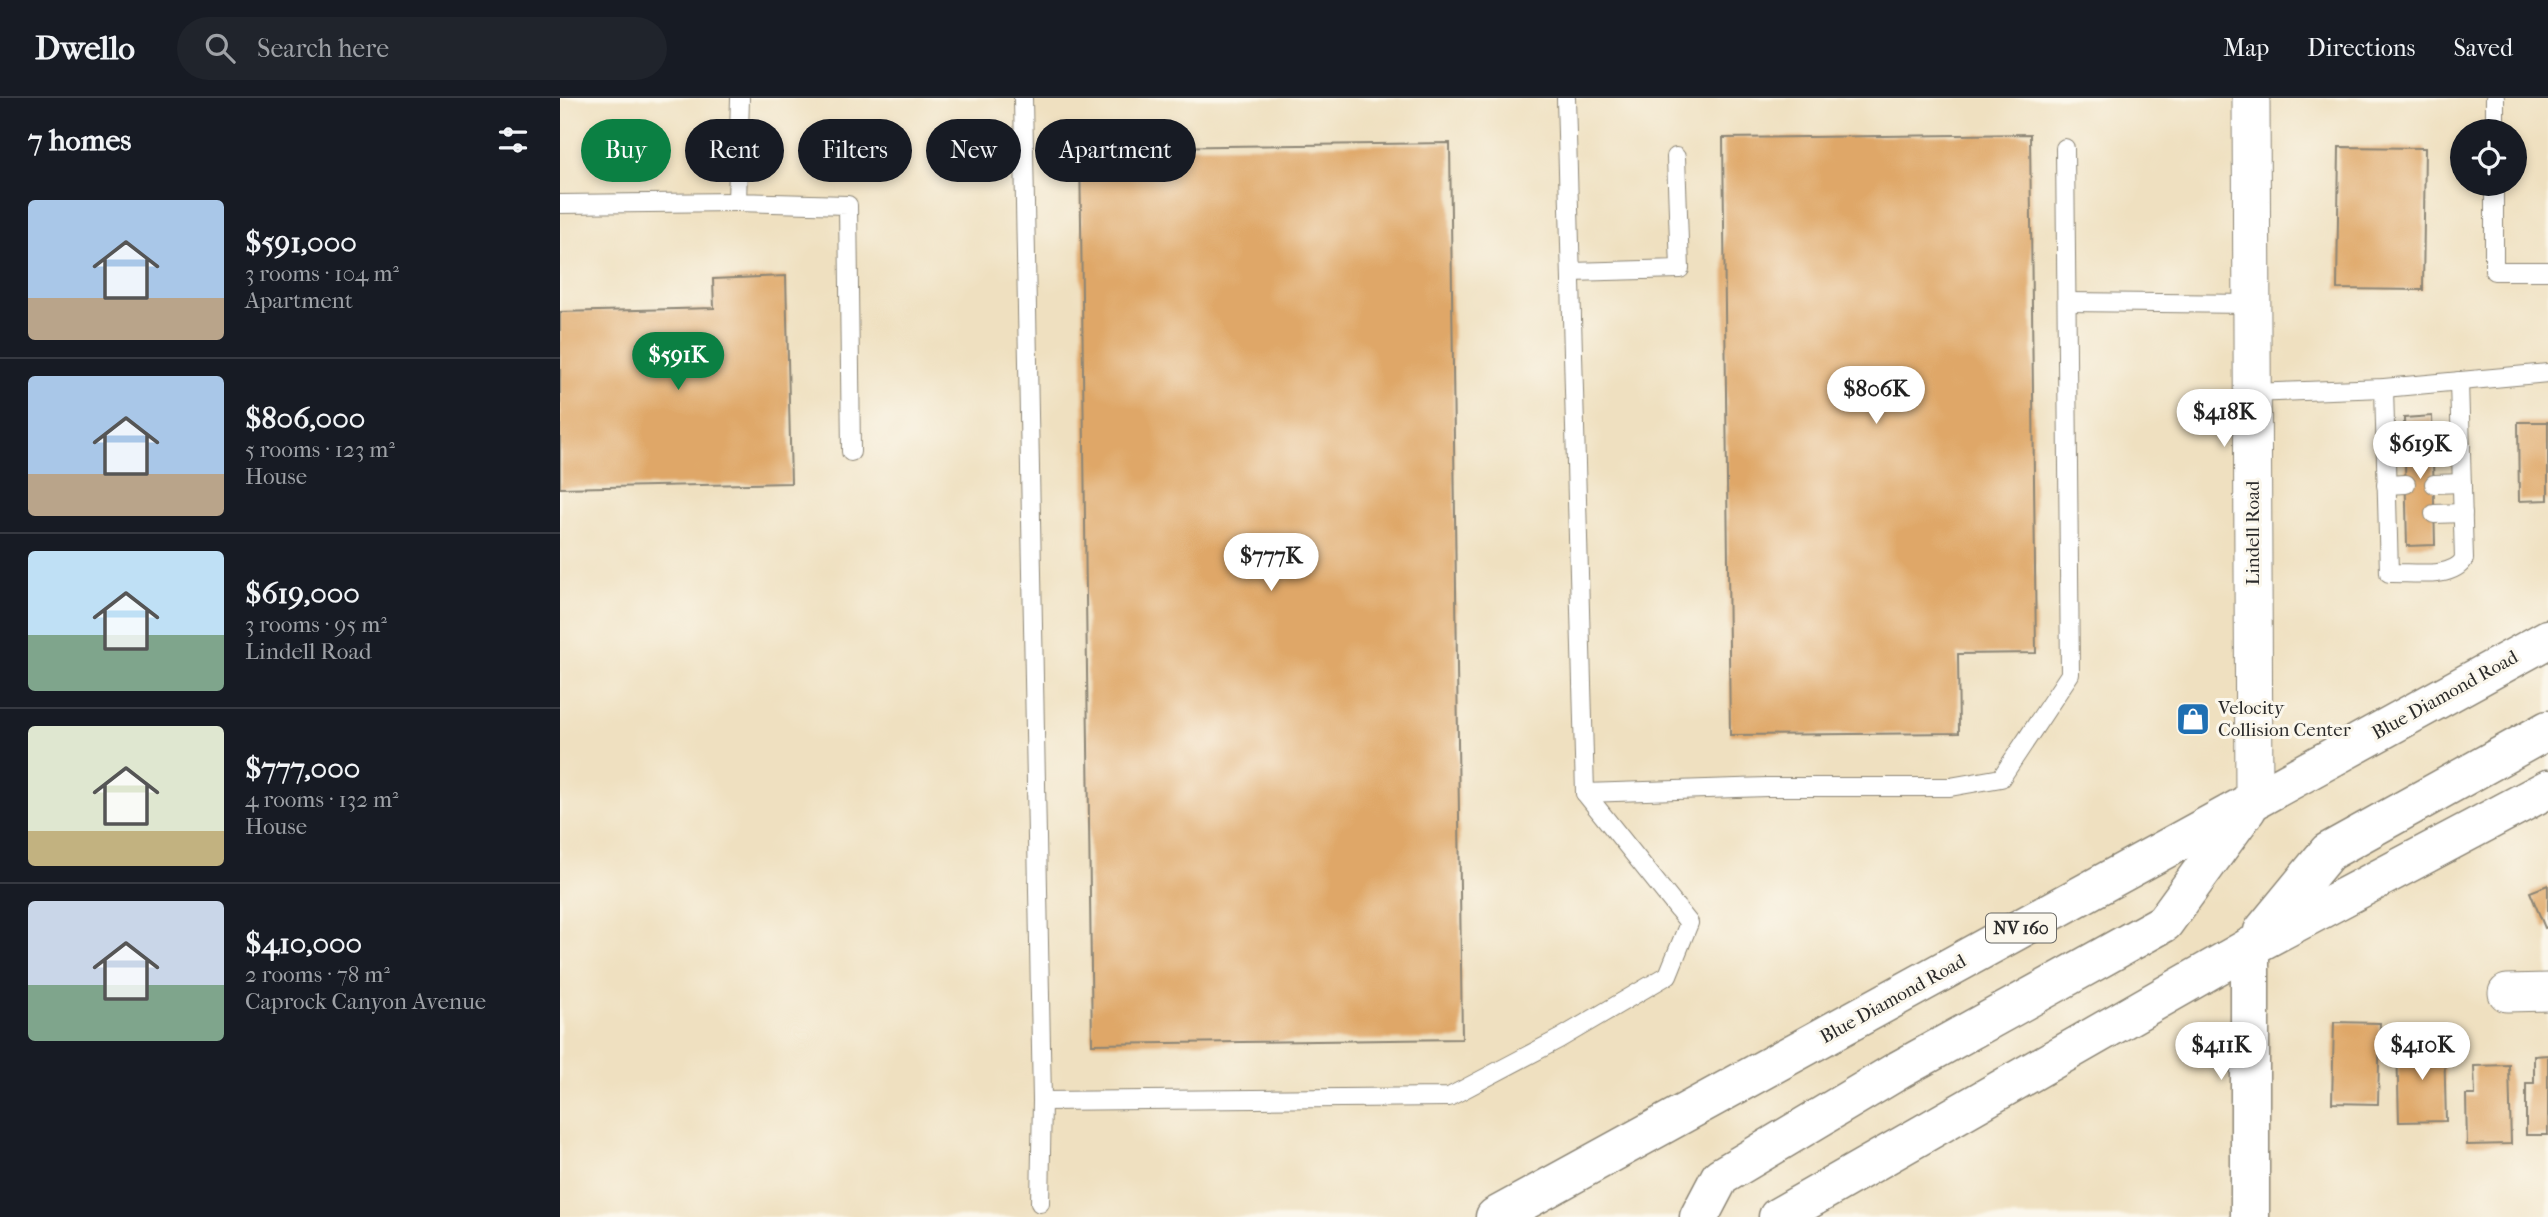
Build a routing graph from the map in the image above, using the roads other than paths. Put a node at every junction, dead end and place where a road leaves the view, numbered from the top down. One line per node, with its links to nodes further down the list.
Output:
1 (740, 98): 10 (lane)
2 (1023, 98): 41 (lane)
3 (1566, 98): 13 (lane)
4 (2252, 98): 15 (street, Lindell Road)
5 (2495, 98): 6 (lane)
6 (2495, 119)
7 (2065, 148): 14 (lane)
8 (1676, 157): 13 (lane)
9 (2494, 196): 12 (lane)
10 (737, 202): 11 (lane); 24 (lane)
11 (560, 204)
12 (2548, 271)
13 (1571, 272): 36 (lane)
14 (2067, 302): 15 (lane); 36 (lane)
15 (2252, 304): 19 (street, Lindell Road)
16 (2548, 373): 17 (lane)
17 (2459, 381): 18 (lane); 20 (lane)
18 (2384, 388): 19 (lane); 23 (lane)
19 (2253, 393): 37 (street, Lindell Road)
20 (2461, 446): 21 (lane); 25 (lane)
21 (2433, 447)
22 (2405, 448): 23 (lane)
23 (2385, 449): 28 (lane)
24 (851, 452)
25 (2462, 483): 27 (lane); 29 (lane)
26 (2406, 484): 28 (lane)
27 (2434, 484)
28 (2386, 485): 31 (lane)
29 (2463, 513): 30 (lane); 31 (lane)
30 (2434, 514)
31 (2387, 515): 32 (lane)
32 (2406, 515)
33 (2548, 639): 37 (main road, Blue Diamond Road / NV 160)
34 (2548, 730): 38 (main road)
35 (2548, 789): 38 (main road)
36 (1585, 793): 41 (lane)
37 (2254, 800): 43 (main road, Blue Diamond Road / NV 160); 44 (main road)
38 (2250, 947): 45 (main road); 46 (main road)
39 (2548, 992): 40 (street)
40 (2507, 993)
41 (1042, 1101): 42 (lane)
42 (1040, 1203)
43 (1495, 1217)
44 (1699, 1217)
45 (1778, 1217)
46 (2250, 1217)

